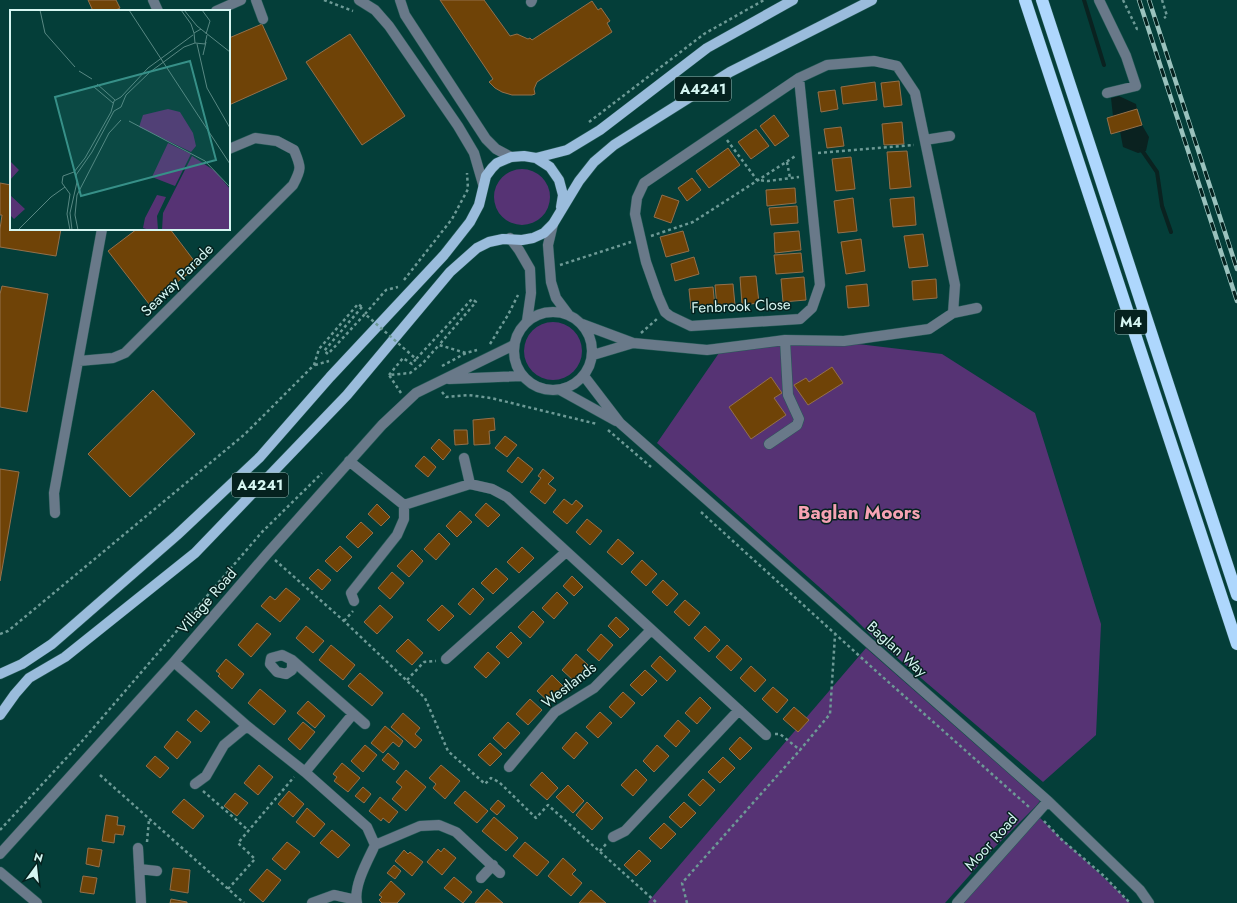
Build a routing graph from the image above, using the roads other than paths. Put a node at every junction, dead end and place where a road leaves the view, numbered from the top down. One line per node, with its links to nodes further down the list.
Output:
1 (153, 0): 11 (street)
2 (256, 0): 13 (street)
3 (359, 0): 21 (street)
4 (400, 0): 19 (street)
5 (793, 0): 20 (main road, A4241)
6 (872, 0): 22 (main road, A4241)
7 (1025, 0): 51 (highway, M4)
8 (1042, 0): 48 (highway, M4)
9 (1099, 0): 15 (street)
10 (236, 1): 12 (street)
11 (158, 10)
12 (218, 10)
13 (263, 19)
14 (799, 78): 14 (street, Fenbrook Close); 17 (street)
15 (1107, 93)
16 (950, 136): 17 (street)
17 (925, 142): 27 (street)
18 (230, 149): 35 (street, Seaway Parade)
19 (511, 157): 20 (main road, A4241); 21 (main road, A4241)
20 (536, 158): 22 (main road, A4241)
21 (483, 184): 55 (main road, A4241)
22 (561, 211): 23 (main road, A4241)
23 (553, 224): 25 (main road, A4241); 28 (street)
24 (102, 230): 35 (street)
25 (510, 238): 29 (street); 58 (main road, A4241)
26 (977, 308): 27 (street)
27 (953, 313): 31 (street)
28 (568, 314): 29 (street); 30 (street)
29 (527, 321): 33 (street)
30 (582, 324): 32 (street); 34 (street)
31 (785, 340): 32 (street); 41 (street)
32 (631, 342): 34 (street)
33 (514, 344): 36 (street); 38 (street, Village Road)
34 (593, 355): 37 (street)
35 (79, 361): 46 (street)
36 (523, 376): 38 (street, Village Road); 39 (street)
37 (584, 376): 39 (street); 40 (street, Baglan Way)
38 (441, 382): 43 (street, Village Road)
39 (560, 390): 40 (street, Baglan Way)
40 (620, 423): 65 (street, Baglan Way)
41 (769, 444)
42 (464, 458): 44 (street)
43 (349, 461): 45 (street); 54 (street, Village Road)
44 (470, 484): 45 (street); 47 (street)
45 (404, 504): 49 (street)
46 (55, 513)
47 (566, 552): 50 (street); 52 (street)
48 (1237, 595)
49 (354, 601)
50 (651, 630): 56 (street); 62 (street, Westlands)
51 (1237, 644)
52 (446, 659)
53 (292, 660): 57 (street)
54 (174, 662): 60 (street); 69 (street, Village Road)
55 (0, 674)
56 (739, 710): 61 (street); 66 (street)
57 (353, 714): 59 (street); 63 (street)
58 (0, 715)
59 (365, 724)
60 (247, 726): 63 (street); 64 (street)
61 (766, 735)
62 (509, 767)
63 (303, 771): 67 (street)
64 (195, 784)
65 (1048, 801): 80 (street, Moor Road); 81 (street, Baglan Way)
66 (613, 837)
67 (375, 845): 70 (street); 76 (street)
68 (138, 848): 71 (street)
69 (0, 854)
70 (493, 865): 74 (street); 75 (street)
71 (139, 869): 72 (street); 78 (street)
72 (157, 871)
73 (0, 872): 77 (street)
74 (500, 873)
75 (481, 878)
76 (357, 901): 79 (street)
77 (37, 903)
78 (141, 903)
79 (312, 903)
80 (957, 903)
81 (1149, 903)

